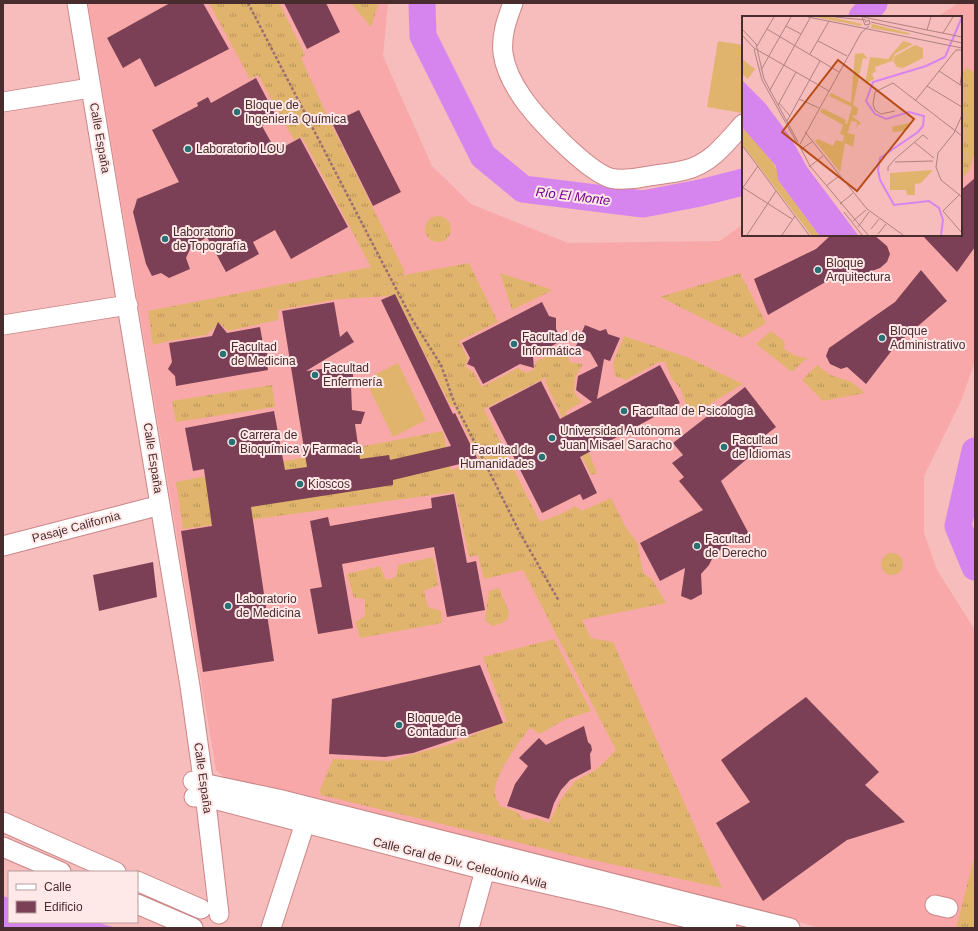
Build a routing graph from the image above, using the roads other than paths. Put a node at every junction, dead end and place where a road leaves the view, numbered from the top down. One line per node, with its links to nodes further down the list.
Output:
1 (69, 3): 4 (street, Calle España)
2 (77, 3): 7 (street, Calle España)
3 (513, 3): 6 (street)
4 (84, 89): 5 (street); 7 (street, Calle España)
5 (3, 102)
6 (742, 125)
7 (123, 306): 8 (street); 9 (street, Calle España); 11 (street, Calle España)
8 (3, 325)
9 (149, 508): 10 (street, Pasaje California); 11 (street, Calle España)
10 (3, 546)
11 (198, 789): 13 (street, Calle Gral de Div. Celedonio Avila); 20 (street, Calle España); 25 (street)
12 (3, 822): 17 (street)
13 (305, 823): 15 (street, Calle Gral de Div. Celedonio Avila); 22 (street)
14 (3, 847): 16 (street)
15 (485, 870): 23 (street); 24 (street, Calle Gral de Div. Celedonio Avila)
16 (59, 871)
17 (114, 871)
18 (138, 881): 20 (street)
19 (138, 904): 21 (street)
20 (216, 918): 21 (street)
21 (193, 928)
22 (271, 928)
23 (469, 928)
24 (727, 928)
25 (790, 928)

